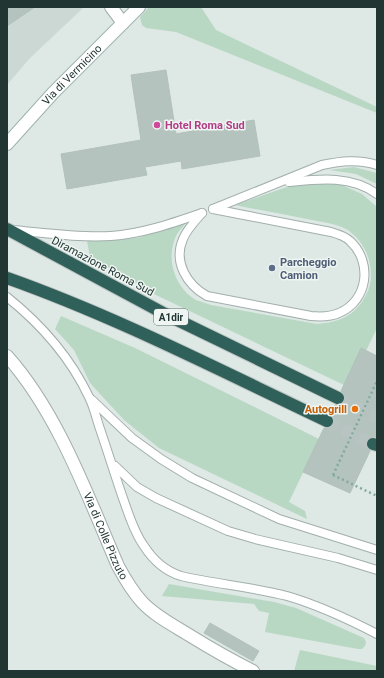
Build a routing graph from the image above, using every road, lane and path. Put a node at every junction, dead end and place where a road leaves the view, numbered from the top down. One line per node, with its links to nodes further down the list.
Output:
1 (111, 7): 3 (street)
2 (139, 7): 3 (street, Via di Vermicino)
3 (123, 23): 4 (street, Via di Vermicino)
4 (7, 144)
5 (377, 165): 6 (lane)
6 (282, 182): 7 (lane); 8 (lane)
7 (377, 194)
8 (213, 209): 9 (lane); 9 (lane)
9 (202, 213): 10 (lane)
10 (7, 229): 16 (highway, Diramazione Roma Sud / A1dir)
11 (7, 278): 17 (highway, A1dir)
12 (7, 297): 15 (lane)
13 (7, 356): 23 (street, Via di Colle Pizzuto)
14 (377, 381): 19 (path, bridge)
15 (90, 398): 18 (lane); 20 (lane)
16 (338, 398)
17 (327, 421)
18 (113, 464): 21 (lane); 22 (lane)
19 (377, 496)
20 (376, 549)
21 (377, 570)
22 (377, 634)
23 (253, 671)

